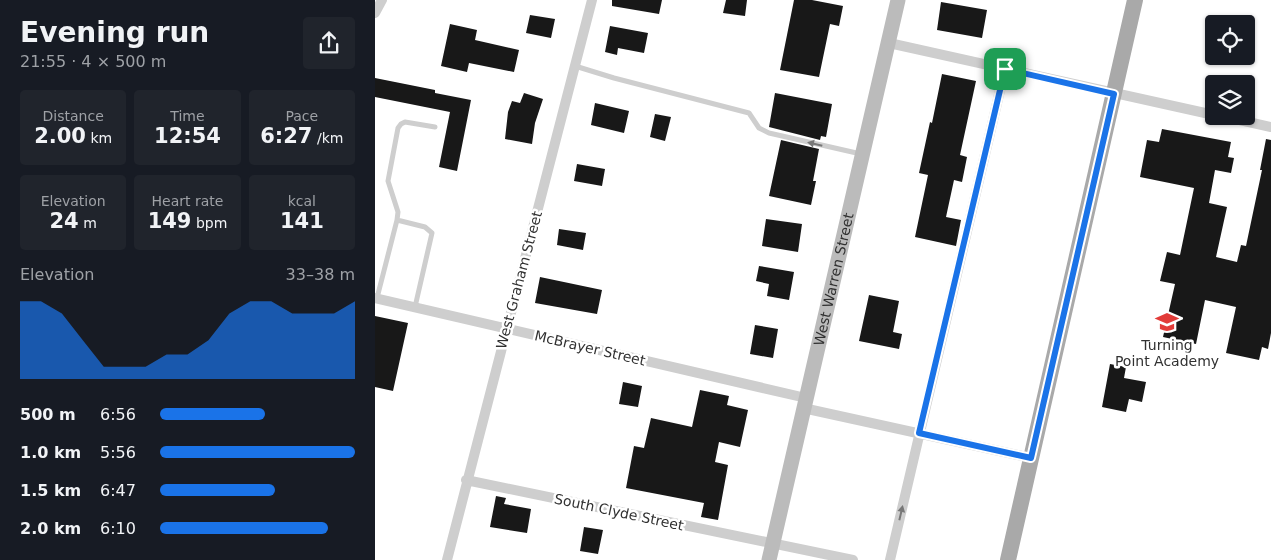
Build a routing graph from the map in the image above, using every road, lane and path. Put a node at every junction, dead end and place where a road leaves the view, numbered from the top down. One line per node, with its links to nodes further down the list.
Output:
1 (382, 0): 5 (street)
2 (591, 0): 7 (street, West Graham Street)
3 (899, 0): 6 (main road, West Warren Street)
4 (1135, 0): 9 (main road)
5 (375, 13)
6 (889, 43): 8 (street); 14 (main road, West Warren Street)
7 (574, 66): 14 (lane, one-way to 7); 18 (street, West Graham Street)
8 (1005, 69): 9 (street); 20 (street)
9 (1114, 94): 10 (street); 21 (main road)
10 (1205, 112)
11 (1255, 123): 12 (street)
12 (1271, 126)
13 (435, 127): 15 (lane)
14 (863, 155): 19 (main road, West Warren Street)
15 (397, 220): 16 (lane); 17 (lane)
16 (376, 298): 17 (street, McBrayer Street)
17 (415, 307): 18 (street, McBrayer Street)
18 (506, 328): 19 (street, McBrayer Street); 22 (street, West Graham Street)
19 (804, 403): 20 (street, McBrayer Street); 23 (main road, West Warren Street)
20 (919, 433): 21 (street, McBrayer Street); 27 (street, one-way to 20)
21 (1031, 458): 28 (main road)
22 (466, 480): 23 (street, South Clyde Street); 24 (street, West Graham Street)
23 (772, 543): 25 (main road, West Warren Street); 26 (street, South Clyde Street)
24 (447, 560)
25 (769, 560)
26 (853, 560)
27 (889, 560)
28 (1008, 560)

